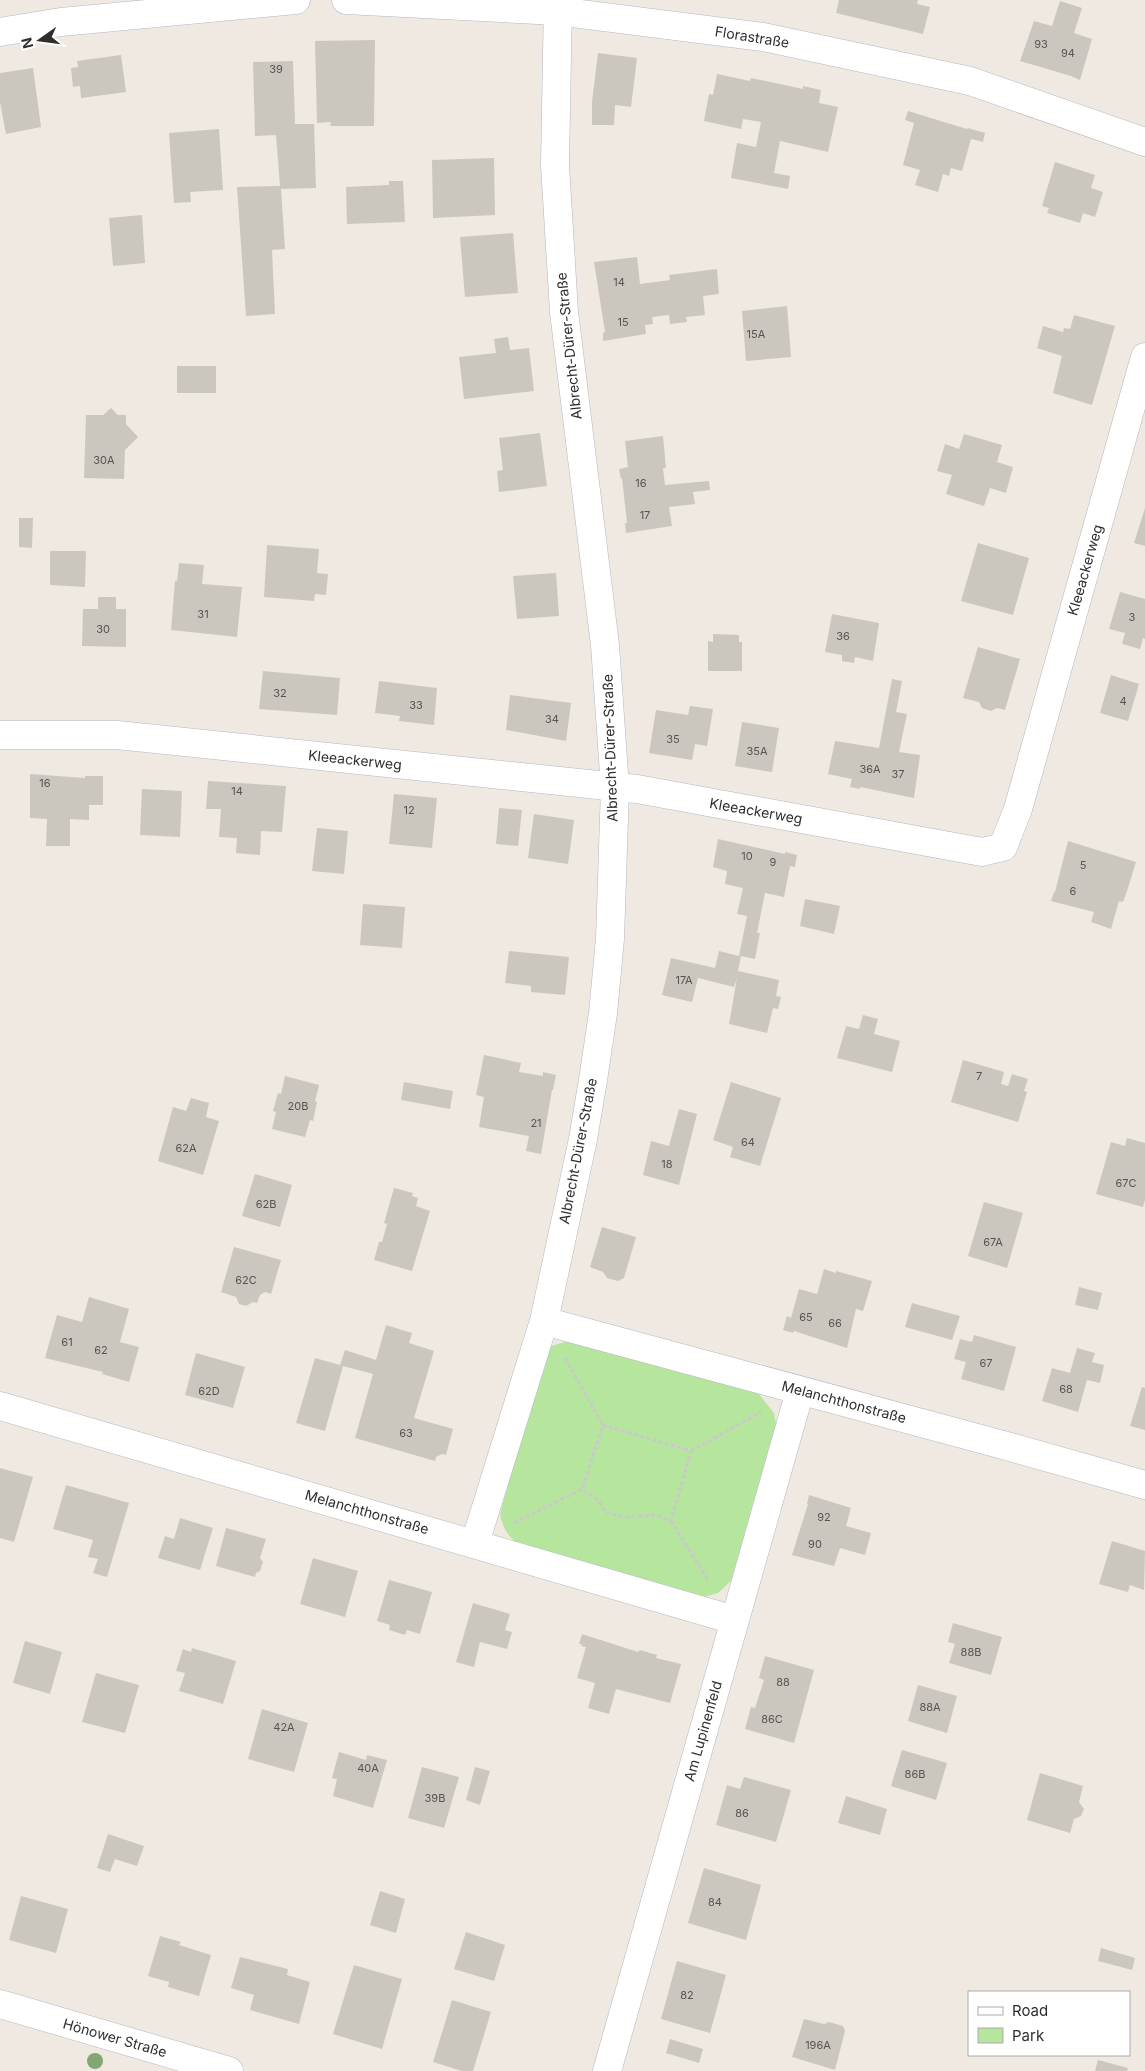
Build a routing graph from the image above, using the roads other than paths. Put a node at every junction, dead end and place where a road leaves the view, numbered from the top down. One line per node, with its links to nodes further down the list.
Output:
1 (296, 0): 4 (street)
2 (346, 0): 3 (street, Florastraße)
3 (558, 6): 5 (street, Florastraße); 8 (street, Albrecht-Dürer-Straße)
4 (0, 32)
5 (1145, 142)
6 (1145, 358): 8 (street, Kleeackerweg)
7 (0, 735): 8 (street, Kleeackerweg)
8 (615, 788): 9 (street, Albrecht-Dürer-Straße)
9 (544, 1321): 10 (street, Melanchthonstraße); 13 (street, Albrecht-Dürer-Straße)
10 (800, 1391): 12 (street, Melanchthonstraße); 14 (street, Am Lupinenfeld)
11 (0, 1406): 13 (street, Melanchthonstraße)
12 (1145, 1485)
13 (475, 1543): 14 (street, Melanchthonstraße)
14 (734, 1620): 17 (street, Am Lupinenfeld)
15 (0, 2004): 16 (street, Hönower Straße)
16 (229, 2071)
17 (607, 2071)

